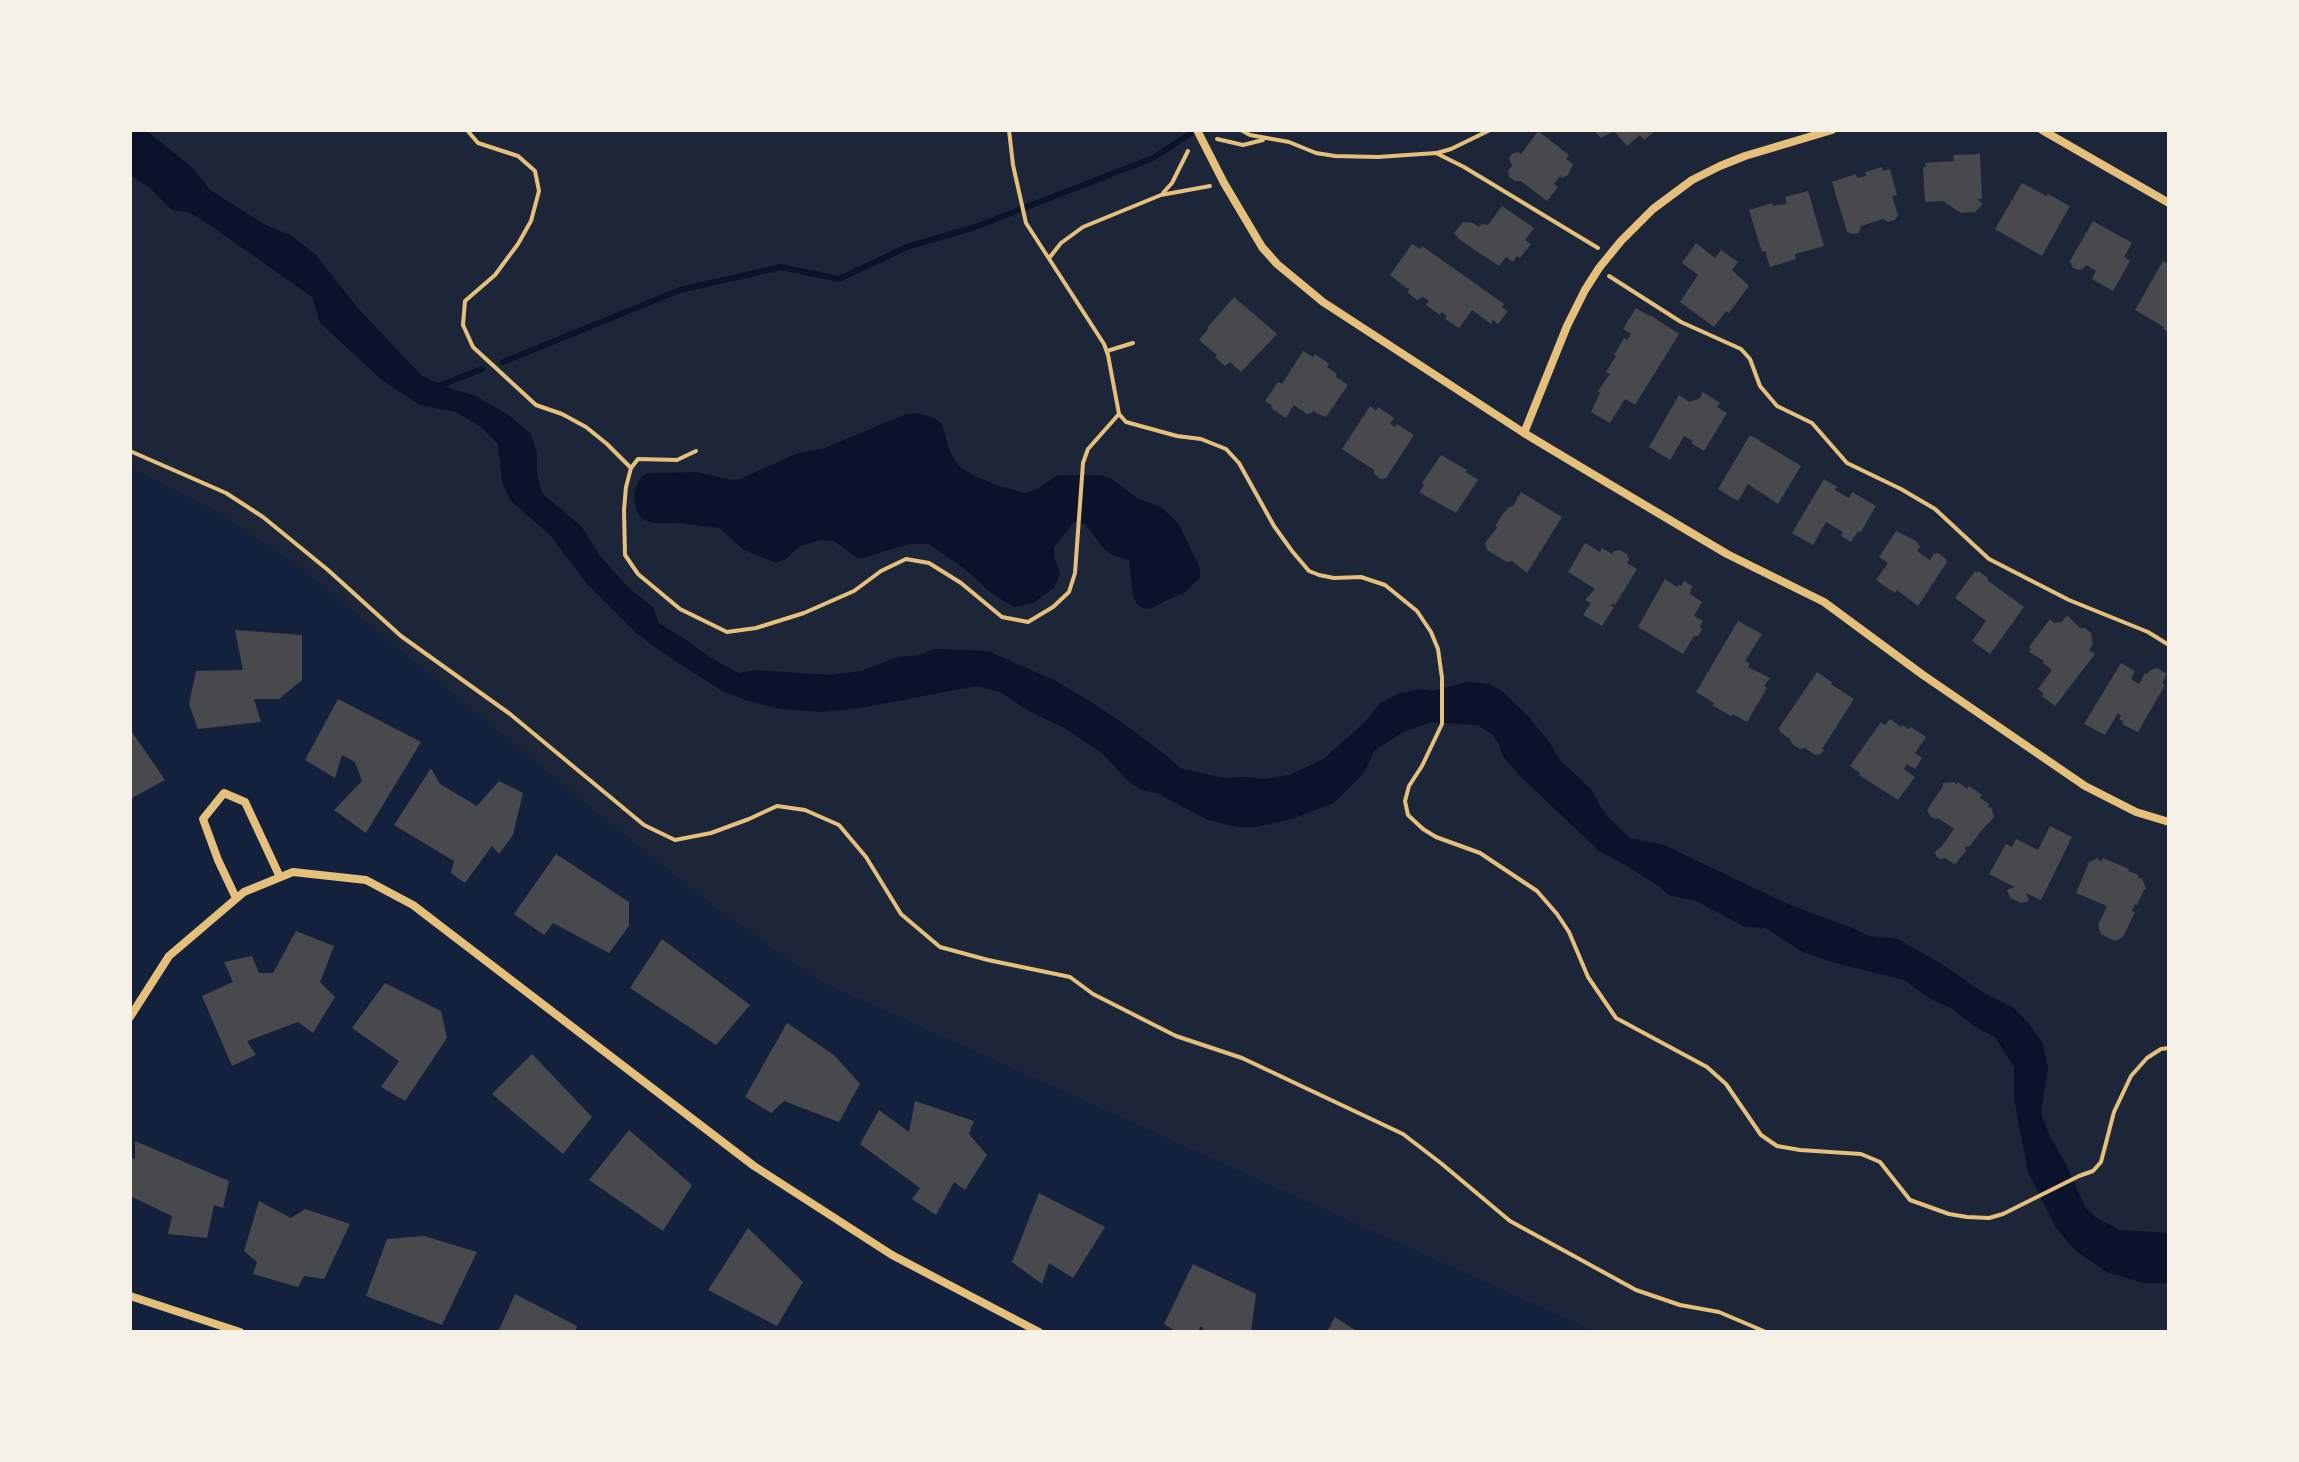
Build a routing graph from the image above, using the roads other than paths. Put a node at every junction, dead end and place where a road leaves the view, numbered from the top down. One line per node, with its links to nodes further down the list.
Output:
1 (1197, 130): 5 (street)
2 (1832, 130): 5 (street)
3 (2042, 130): 4 (street)
4 (2169, 203)
5 (1524, 433): 6 (street)
6 (2169, 822)
7 (280, 877): 8 (street); 8 (street); 12 (street)
8 (236, 898): 9 (street)
9 (130, 1017)
10 (130, 1296): 11 (street)
11 (240, 1332)
12 (1039, 1332)

